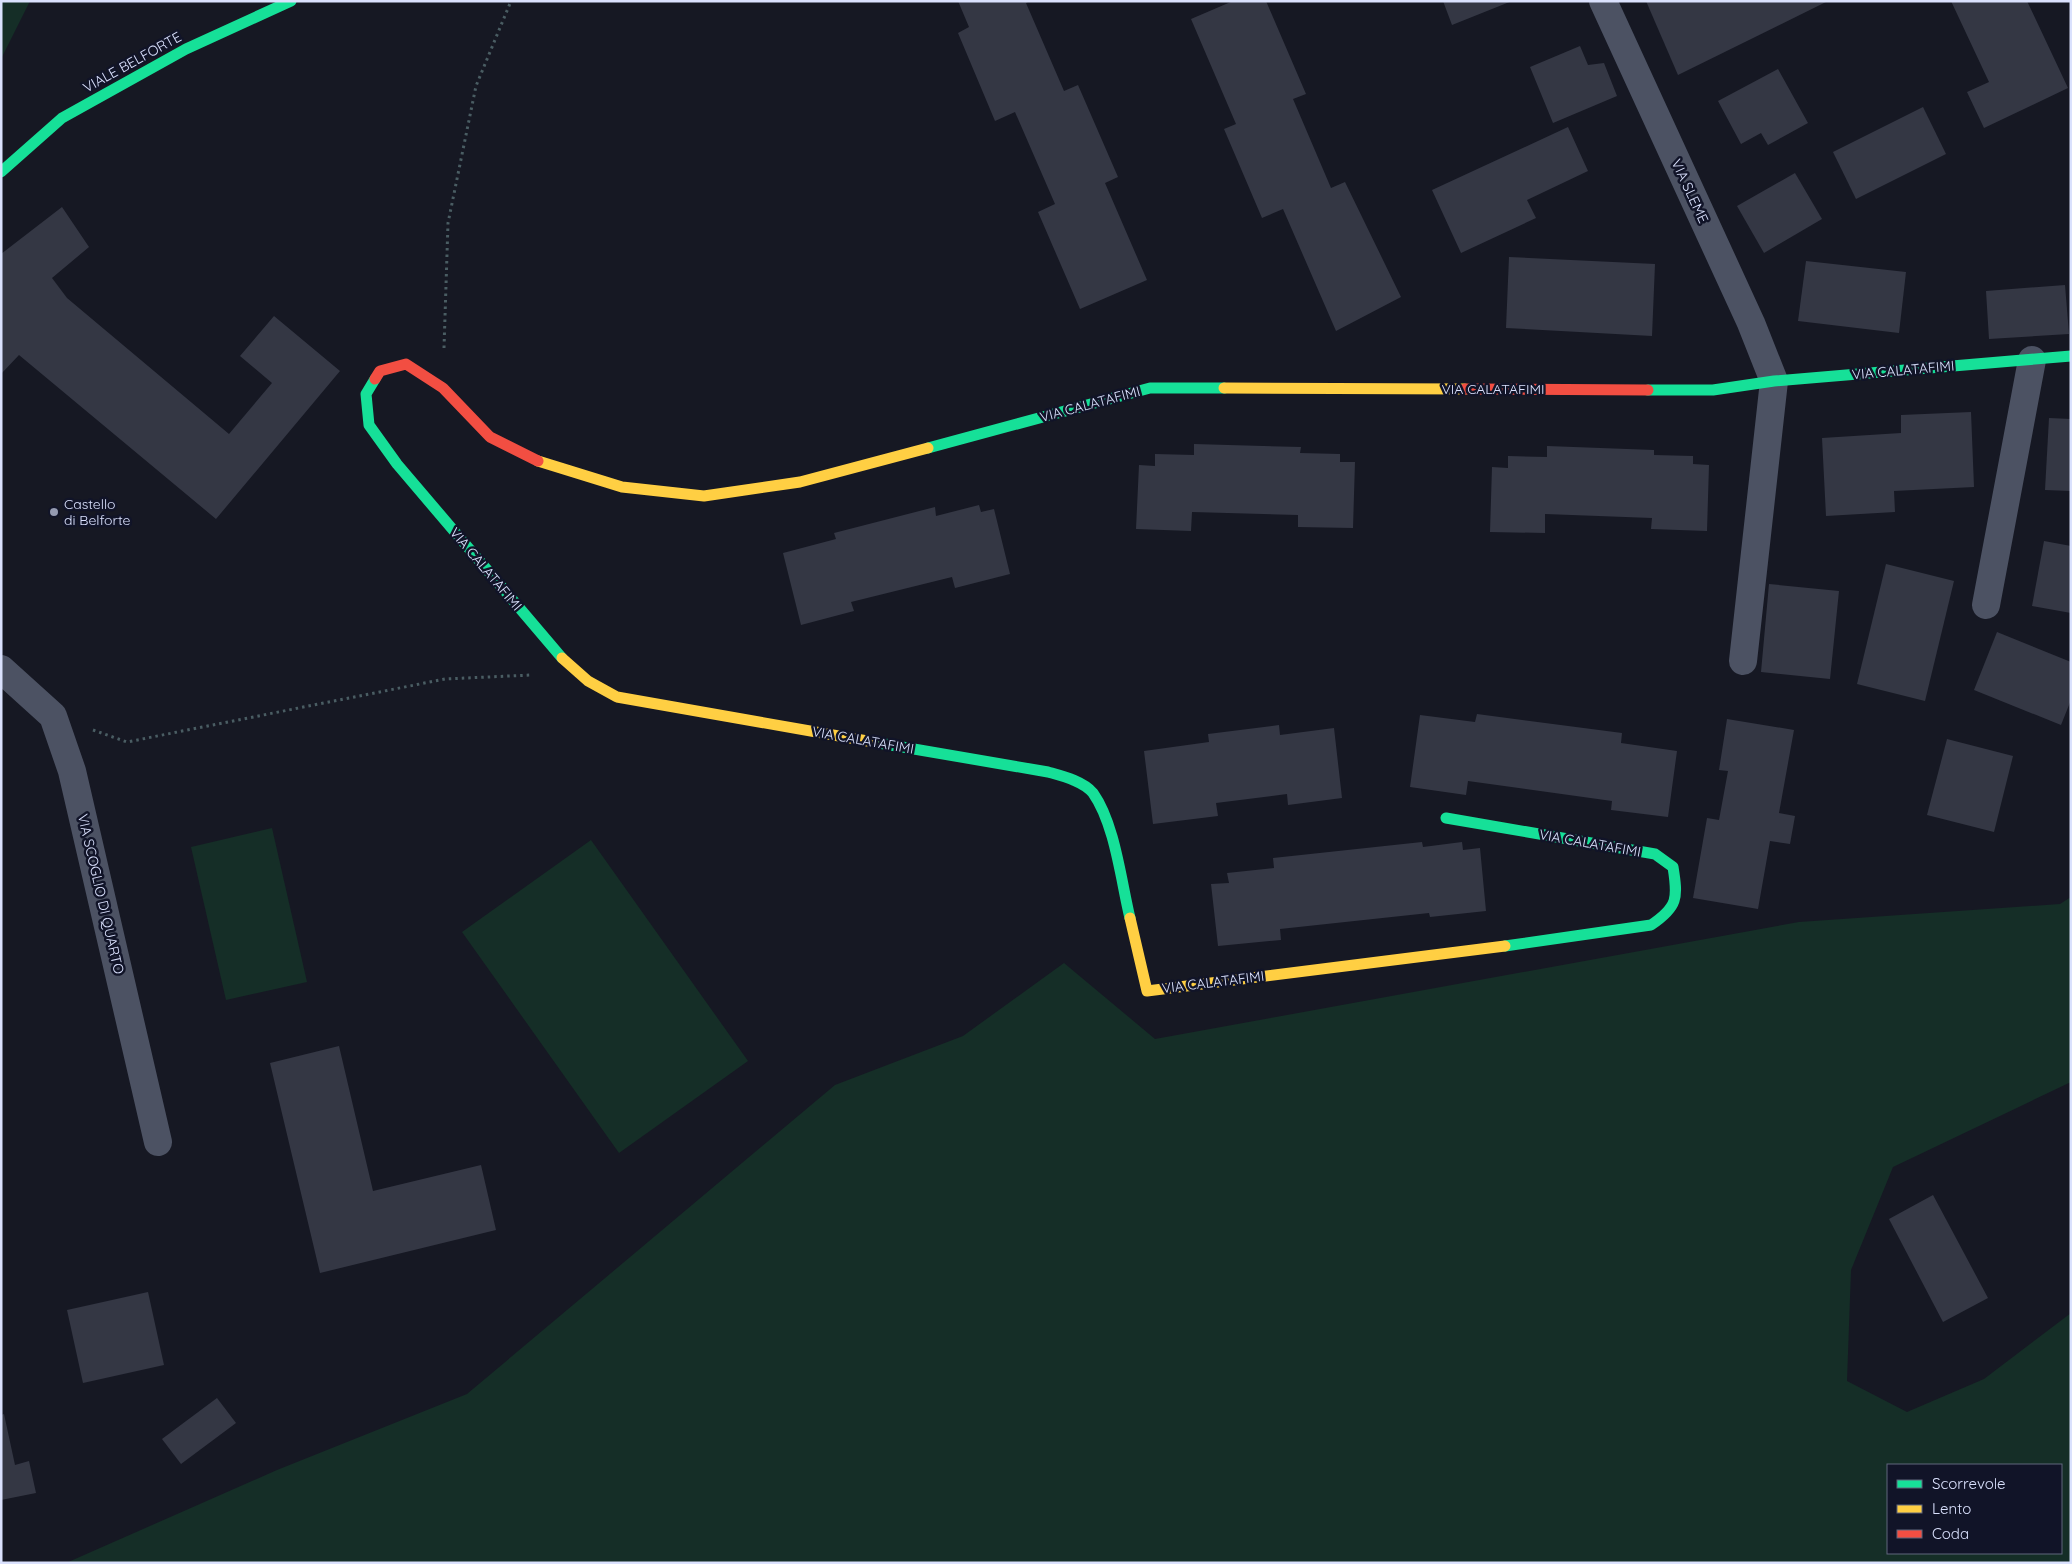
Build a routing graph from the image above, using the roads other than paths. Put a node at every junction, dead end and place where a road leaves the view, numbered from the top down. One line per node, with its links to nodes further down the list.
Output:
1 (291, 1): 3 (street, VIALE BELFORTE)
2 (1603, 1): 6 (street, VIA SLEME)
3 (1, 172)
4 (2071, 356): 5 (street, VIA CALATAFIMI)
5 (2032, 360): 6 (street, VIA CALATAFIMI); 7 (street)
6 (1774, 381): 8 (street); 10 (street, VIA CALATAFIMI)
7 (1986, 605)
8 (1743, 661)
9 (1, 669): 11 (street, VIA SCOGLIO DI QUARTO)
10 (1446, 818)
11 (158, 1142)

